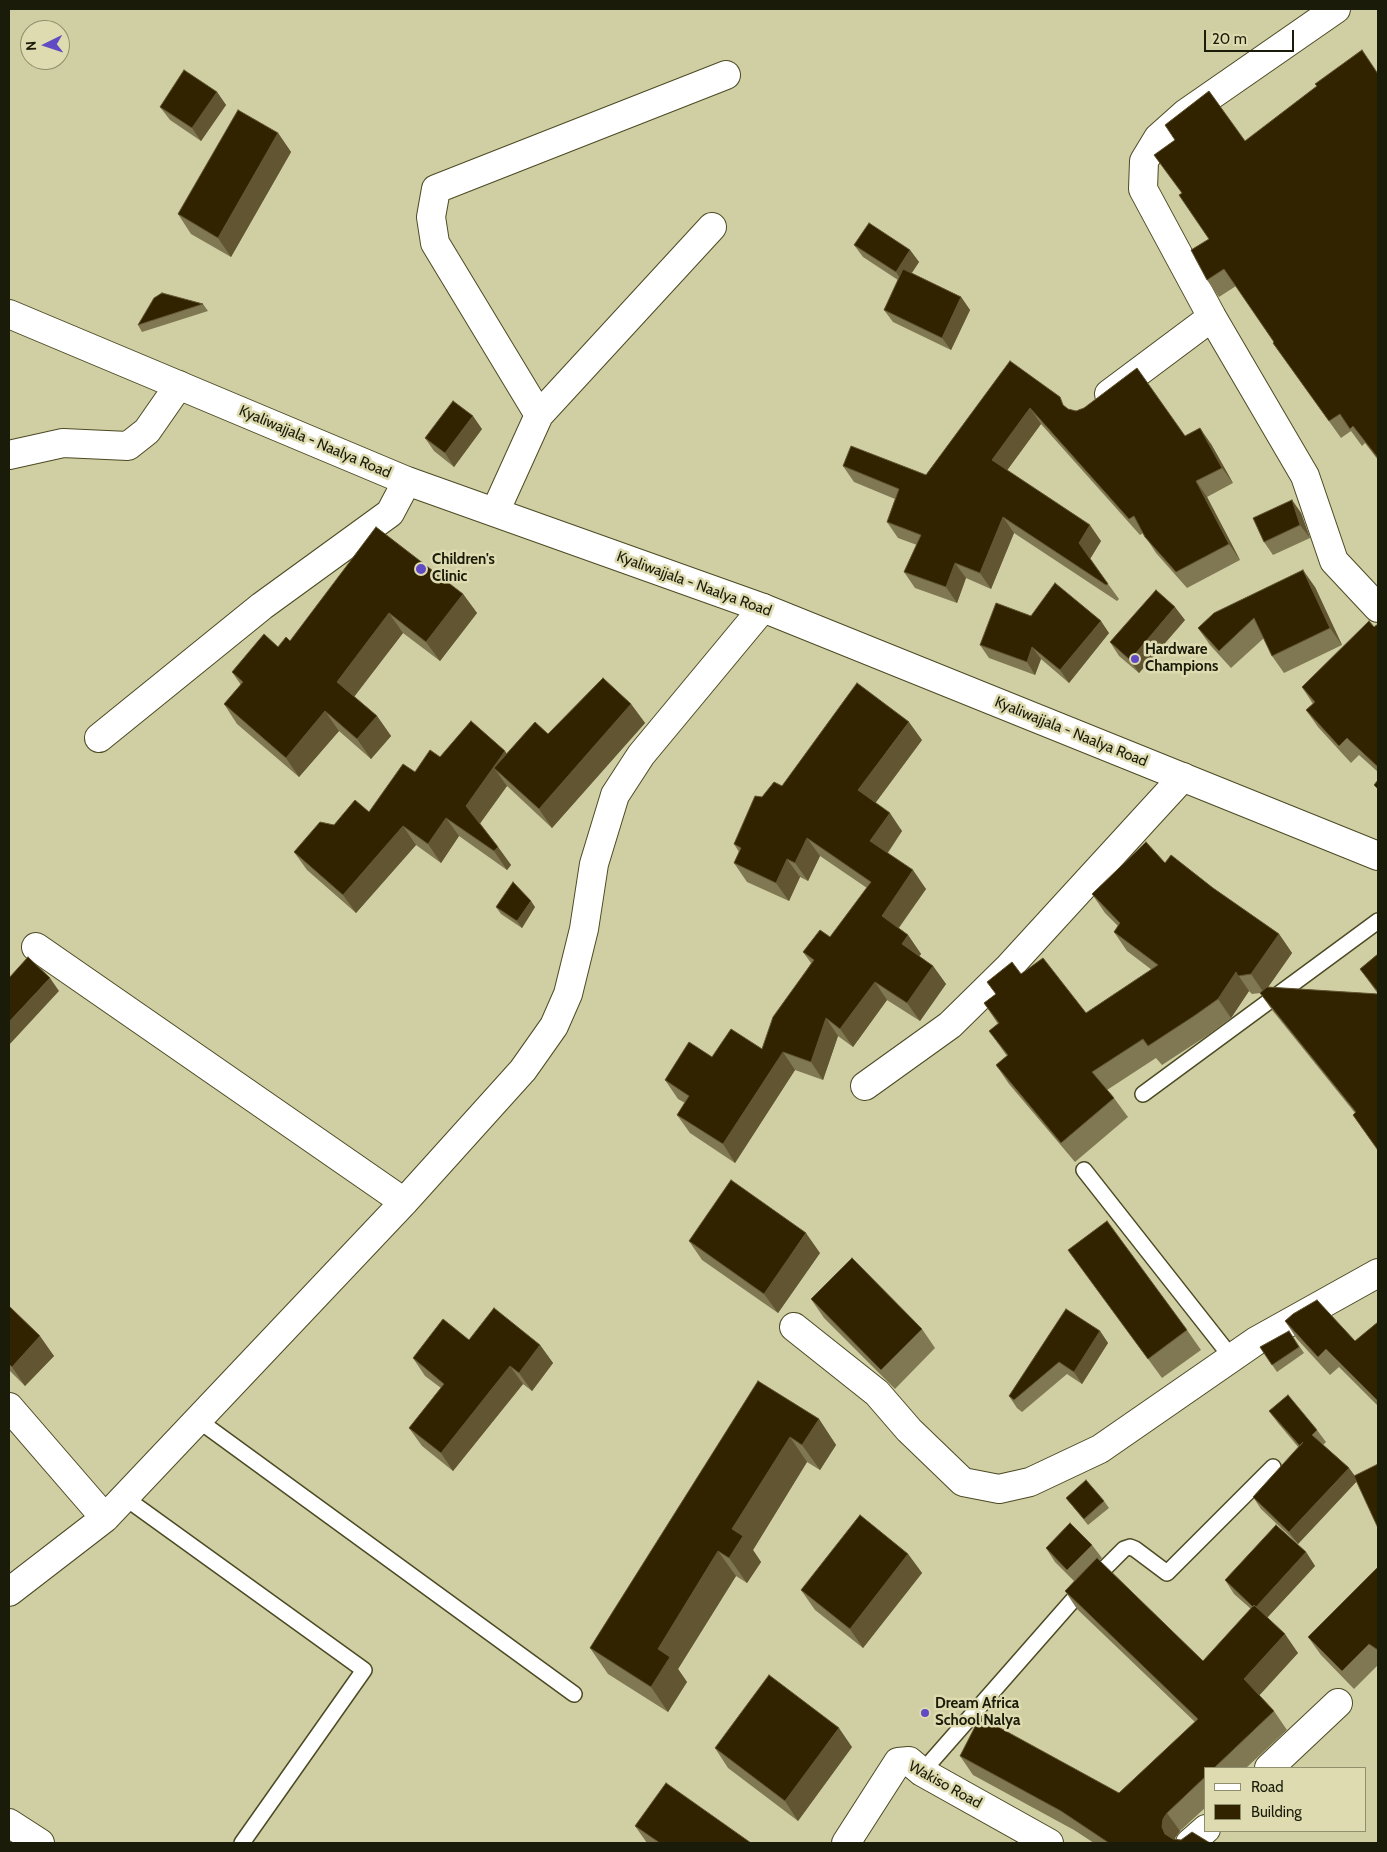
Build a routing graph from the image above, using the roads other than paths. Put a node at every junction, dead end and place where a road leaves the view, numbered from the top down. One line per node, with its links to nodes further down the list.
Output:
1 (1336, 9): 5 (street)
2 (726, 75): 8 (street)
3 (712, 227): 8 (street)
4 (9, 314): 6 (street, Kyaliwajjala - Naalya Road)
5 (1212, 317): 7 (street); 13 (street)
6 (179, 385): 9 (street); 10 (street, Kyaliwajjala - Naalya Road)
7 (1086, 411)
8 (539, 415): 11 (street)
9 (9, 455)
10 (407, 481): 11 (street, Kyaliwajjala - Naalya Road); 14 (street)
11 (495, 512): 12 (street, Kyaliwajjala - Naalya Road)
12 (763, 608): 15 (street, Kyaliwajjala - Naalya Road); 22 (street)
13 (1378, 608)
14 (100, 738)
15 (1183, 777): 16 (street, Kyaliwajjala - Naalya Road); 19 (street)
16 (1378, 856)
17 (1378, 922): 20 (lane)
18 (36, 947): 22 (street)
19 (866, 1086)
20 (1143, 1094)
21 (1084, 1170): 25 (lane)
22 (404, 1202): 27 (street)
23 (1378, 1273): 25 (street)
24 (794, 1327): 25 (street)
25 (1232, 1358)
26 (9, 1407): 30 (street)
27 (198, 1420): 29 (street); 32 (lane)
28 (1274, 1467): 35 (lane)
29 (124, 1497): 30 (street); 39 (lane)
30 (105, 1518): 31 (street)
31 (9, 1592)
32 (574, 1694)
33 (1338, 1703): 34 (street)
34 (1270, 1767)
35 (922, 1772): 40 (street, Wakiso Road); 41 (street, Wakiso Road)
36 (9, 1823): 38 (street)
37 (1204, 1831): 42 (street)
38 (40, 1843)
39 (242, 1843)
40 (846, 1843)
41 (1049, 1843)
42 (1190, 1843)

